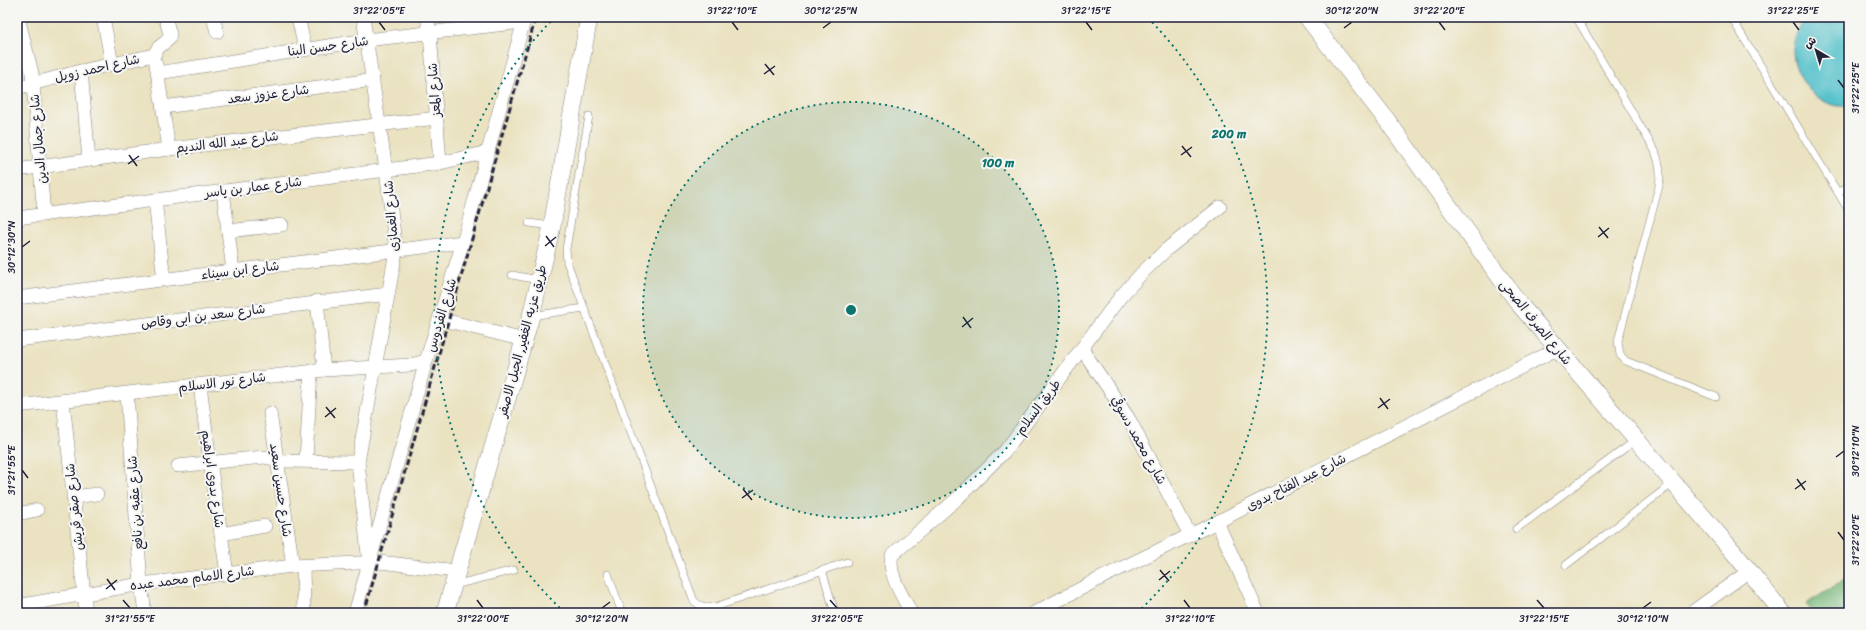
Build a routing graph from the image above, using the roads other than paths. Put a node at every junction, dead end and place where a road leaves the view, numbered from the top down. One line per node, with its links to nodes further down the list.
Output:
1 (18, 17): 22 (street, شارع جمال الدين)
2 (104, 17): 18 (street)
3 (165, 17): 17 (street)
4 (213, 17): 13 (street)
5 (298, 17): 16 (street)
6 (362, 17): 15 (street, شارع الغمازى)
7 (427, 17): 14 (street, شارع المعز)
8 (588, 17): 45 (street, طريق عزبه الغفير, الجبل الاصفر)
9 (1307, 17): 62 (street, شارع الصرف الصحى)
10 (1576, 17): 69 (lane)
11 (1731, 17): 37 (lane)
12 (524, 19): 14 (street, شارع حسن البنا); 29 (street, شارع الفردوس)
13 (216, 32)
14 (430, 33): 15 (street, شارع حسن البنا); 26 (street, شارع المعز)
15 (366, 40): 16 (street, شارع حسن البنا); 21 (street, شارع الغمازى)
16 (305, 49): 20 (street, شارع حسن البنا)
17 (154, 55): 18 (street, شارع احمد زويل); 20 (street)
18 (112, 64): 19 (street, شارع احمد زويل)
19 (81, 71): 22 (street, شارع احمد زويل); 30 (street)
20 (158, 73): 24 (street)
21 (373, 80): 24 (street, شارع عزوز سعد); 27 (street, شارع الغمازى)
22 (33, 83): 23 (street, شارع احمد زويل); 32 (street, شارع جمال الدين)
23 (17, 88)
24 (163, 107): 28 (street)
25 (589, 116): 56 (lane)
26 (437, 118): 27 (street, شارع عبد الله النديم); 31 (street, شارع المعز)
27 (379, 124): 28 (street, شارع عبد الله النديم); 34 (street, شارع الغمازى)
28 (169, 149): 30 (street, شارع عبد الله النديم)
29 (488, 152): 31 (street, شارع عمار بن ياسر); 47 (street, شارع الفردوس)
30 (89, 160): 32 (street, شارع عبد الله النديم)
31 (440, 163): 34 (street, شارع عمار بن ياسر)
32 (40, 167): 33 (street, شارع عبد الله النديم); 41 (street, شارع جمال الدين)
33 (17, 170)
34 (386, 170): 36 (street, شارع عمار بن ياسر); 48 (street, شارع الغمازى)
35 (1849, 186): 37 (lane)
36 (223, 191): 38 (street, شارع عمار بن ياسر); 46 (street)
37 (1838, 192): 40 (lane)
38 (155, 200): 41 (street, شارع عمار بن ياسر); 51 (street)
39 (1220, 207): 61 (street, طريق السلام)
40 (1849, 211)
41 (44, 215): 42 (street, شارع عمار بن ياسر)
42 (17, 218)
43 (529, 223): 45 (lane)
44 (282, 225): 46 (street)
45 (552, 226): 52 (street, طريق عزبه الغفير, الجبل الاصفر)
46 (228, 231): 49 (street)
47 (463, 242): 48 (street, شارع ابن سيناء); 58 (street, شارع الفردوس)
48 (396, 251): 49 (street, شارع ابن سيناء); 53 (street, شارع الغمازى)
49 (233, 271): 51 (street, شارع ابن سيناء)
50 (512, 275): 52 (lane)
51 (164, 280): 54 (street, شارع ابن سيناء)
52 (540, 280): 57 (street, طريق عزبه الغفير, الجبل الاصفر)
53 (388, 294): 55 (street, شارع سعد بن ابى وقاص); 64 (street, شارع الغمازى)
54 (17, 298)
55 (317, 301): 59 (street, شارع سعد بن ابى وقاص); 65 (street)
56 (584, 308): 57 (lane); 94 (lane)
57 (531, 316): 60 (street, طريق عزبه الغفير, الجبل الاصفر)
58 (440, 319): 60 (street); 63 (street, شارع الفردوس)
59 (17, 340)
60 (524, 340): 98 (street, طريق عزبه الغفير, الجبل الاصفر)
61 (1082, 349): 88 (street, شارع محمد دسوقي); 109 (street, طريق السلام)
62 (1557, 349): 73 (street, شارع الصرف الصحى); 84 (street, شارع عبد الفتاح بدوى)
63 (426, 361): 64 (street, شارع نور الاسلام); 89 (street, شارع الفردوس)
64 (376, 365): 65 (street, شارع نور الاسلام); 77 (street, شارع الغمازى)
65 (324, 370): 66 (street, شارع نور الاسلام)
66 (311, 371): 67 (street, شارع نور الاسلام); 75 (street)
67 (200, 385): 68 (street, شارع نور الاسلام); 76 (street, شارع بدوى ابراهيم)
68 (127, 394): 70 (street, شارع نور الاسلام); 99 (street, شارع عقبه بن نافع)
69 (1716, 396)
70 (63, 401): 71 (street, شارع نور الاسلام); 81 (street, شارع صقر قريش)
71 (17, 406)
72 (270, 413): 74 (street, شارع حسين سعيد)
73 (1636, 440): 79 (street, شارع الصرف الصحى); 86 (lane)
74 (277, 461): 75 (street); 76 (street); 92 (street, شارع حسين سعيد)
75 (306, 461): 77 (street)
76 (210, 462): 78 (street); 87 (street, شارع بدوى ابراهيم)
77 (358, 462): 89 (street, شارع الغمازى)
78 (178, 466)
79 (1673, 483): 91 (lane); 95 (street, شارع الصرف الصحى)
80 (97, 494): 81 (street)
81 (73, 497): 100 (street, شارع صقر قريش)
82 (37, 510): 83 (street)
83 (17, 514)
84 (1218, 522): 88 (street, شارع عبد الفتاح بدوى); 111 (street)
85 (265, 526): 87 (street)
86 (1516, 529)
87 (221, 534): 96 (street, شارع بدوى ابراهيم)
88 (1190, 535): 110 (street, شارع عبد الفتاح بدوى)
89 (369, 562): 92 (street, شارع الامام محمد عبده); 98 (street, شارع الامام محمد عبده); 105 (street, شارع الفردوس)
90 (847, 562): 94 (lane)
91 (1566, 564)
92 (298, 566): 96 (street, شارع الامام محمد عبده); 104 (street, شارع حسين سعيد)
93 (514, 570): 98 (lane)
94 (822, 570): 108 (lane)
95 (1749, 571): 112 (street); 113 (street, شارع الصرف الصحى)
96 (227, 573): 99 (street, شارع الامام محمد عبده)
97 (608, 574): 107 (lane)
98 (454, 578): 106 (street, طريق عزبه الغفير, الجبل الاصفر)
99 (141, 584): 100 (street, شارع الامام محمد عبده); 103 (street, شارع عقبه بن نافع)
100 (84, 594): 101 (street, شارع الامام محمد عبده); 102 (street, شارع صقر قريش)
101 (17, 606)
102 (86, 613)
103 (145, 613)
104 (304, 613)
105 (355, 613)
106 (444, 613)
107 (622, 613)
108 (835, 613)
109 (911, 613)
110 (1034, 613)
111 (1258, 613)
112 (1691, 613)
113 (1783, 613)

